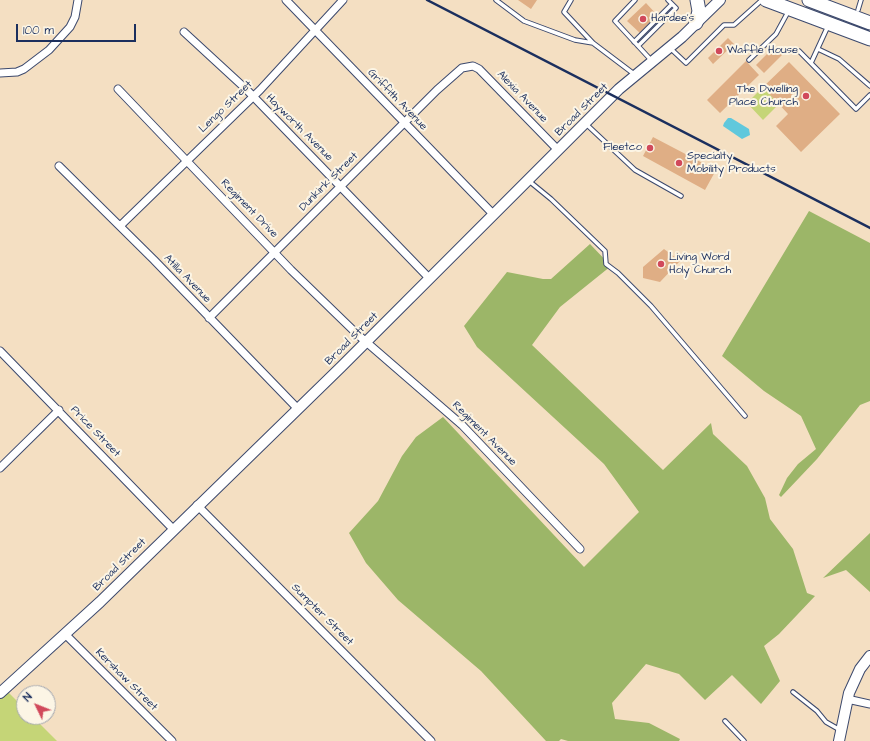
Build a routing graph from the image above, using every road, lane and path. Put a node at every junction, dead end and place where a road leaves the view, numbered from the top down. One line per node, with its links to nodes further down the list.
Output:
1 (78, 0): 32 (street)
2 (286, 0): 19 (street, Griffith Avenue)
3 (343, 0): 19 (street, Lengo Street)
4 (496, 0): 23 (lane)
5 (571, 0): 23 (lane)
6 (635, 0): 22 (lane)
7 (697, 0): 16 (highway)
8 (720, 0): 16 (street, Broad Street)
9 (762, 0): 25 (lane)
10 (766, 0): 15 (highway)
11 (809, 0): 17 (highway)
12 (834, 0): 14 (highway)
13 (670, 2): 22 (lane); 24 (lane)
14 (863, 8)
15 (789, 9): 18 (highway); 28 (lane)
16 (696, 23): 25 (street, Broad Street)
17 (870, 23)
18 (829, 24): 21 (highway); 26 (lane)
19 (316, 30): 37 (street, Lengo Street); 38 (street, Griffith Avenue)
20 (184, 32): 37 (street, Hayworth Avenue)
21 (870, 39)
22 (634, 42): 24 (lane)
23 (593, 44): 33 (lane)
24 (638, 46): 29 (lane)
25 (670, 48): 29 (street, Broad Street)
26 (818, 49): 30 (lane); 34 (lane)
27 (799, 51): 30 (lane)
28 (749, 60)
29 (653, 62): 33 (street, Broad Street)
30 (811, 63): 36 (lane)
31 (466, 66): 38 (street, Dunkirk Street); 40 (street, Alexia Avenue)
32 (0, 73)
33 (636, 75): 39 (street, Broad Street)
34 (870, 86)
35 (118, 89): 41 (street, Regiment Drive)
36 (870, 95)
37 (252, 96): 41 (street, Lengo Street); 44 (street, Hayworth Avenue)
38 (405, 122): 44 (street, Dunkirk Street); 46 (street, Griffith Avenue)
39 (585, 124): 40 (street, Broad Street); 45 (lane)
40 (558, 150): 43 (street, Broad Street)
41 (187, 161): 47 (street, Lengo Street); 48 (street, Regiment Drive)
42 (59, 166): 47 (street, Atilla Avenue)
43 (528, 180): 46 (street, Broad Street); 55 (lane)
44 (340, 186): 48 (street, Dunkirk Street); 49 (street, Hayworth Avenue)
45 (681, 196)
46 (494, 214): 49 (street, Broad Street)
47 (120, 226): 50 (street, Atilla Avenue)
48 (275, 252): 50 (street, Dunkirk Street); 51 (street, Regiment Drive)
49 (429, 278): 51 (street, Broad Street)
50 (209, 318): 53 (street, Atilla Avenue)
51 (367, 342): 53 (street, Broad Street); 59 (street, Regiment Avenue)
52 (0, 351): 54 (street, Price Street)
53 (298, 409): 57 (street, Broad Street)
54 (59, 410): 56 (street); 58 (street, Price Street)
55 (745, 416)
56 (0, 468)
57 (198, 505): 58 (street, Broad Street); 69 (street, Sumpter Street)
58 (174, 529): 60 (street, Broad Street)
59 (580, 549)
60 (65, 634): 63 (street, Broad Street); 68 (street, Kershaw Street)
61 (870, 656): 64 (street)
62 (793, 692): 67 (lane)
63 (0, 693)
64 (847, 699): 65 (street); 67 (street)
65 (870, 704)
66 (725, 721): 70 (lane)
67 (841, 731): 71 (street)
68 (172, 741)
69 (431, 741)
70 (744, 741)
71 (839, 741)

